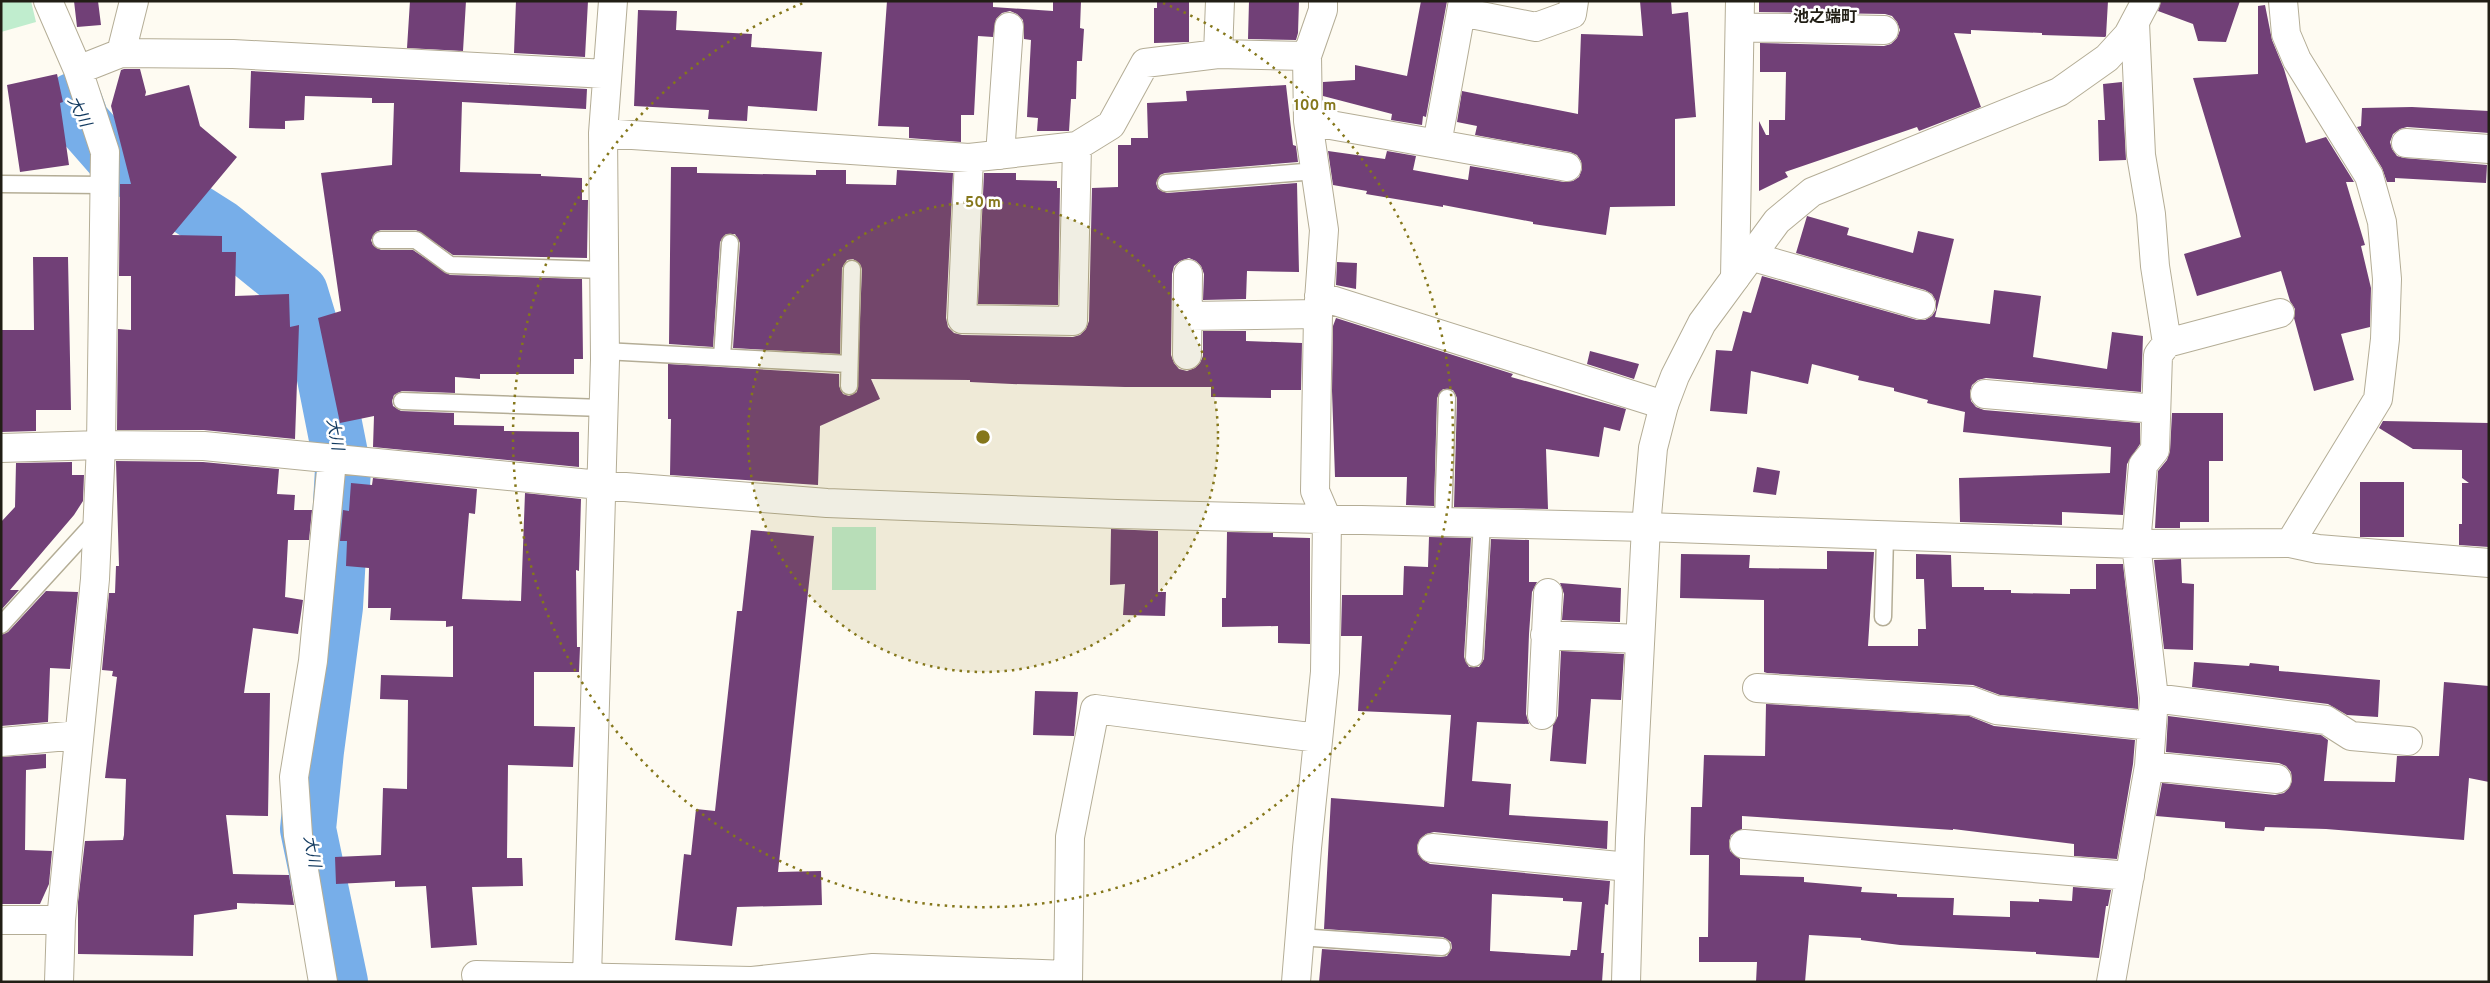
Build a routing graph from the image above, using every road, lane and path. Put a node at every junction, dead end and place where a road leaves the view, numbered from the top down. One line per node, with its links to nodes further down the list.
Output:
1 (48, 1): 16 (street)
2 (134, 1): 13 (street)
3 (613, 1): 17 (street)
4 (1220, 1): 14 (street)
5 (1323, 1): 15 (street)
6 (1574, 1): 8 (street)
7 (2283, 1): 64 (street)
8 (1462, 6): 21 (street)
9 (2140, 12): 33 (street); 42 (street)
10 (1740, 14): 12 (street); 37 (street)
11 (1009, 27): 24 (street)
12 (1884, 30)
13 (121, 53): 16 (street); 17 (street)
14 (1218, 54): 15 (street); 22 (street)
15 (1307, 56): 18 (street)
16 (78, 70): 30 (street)
17 (607, 74): 19 (street)
18 (1308, 121): 21 (street); 27 (street)
19 (603, 133): 25 (street); 35 (street)
20 (2406, 143): 23 (street)
21 (1437, 144): 26 (street)
22 (1077, 146): 24 (street); 25 (street)
23 (2489, 149)
24 (1000, 155): 25 (street)
25 (969, 158)
26 (1567, 167)
27 (1316, 170): 28 (lane); 38 (street)
28 (1166, 183)
29 (1, 184): 30 (lane)
30 (104, 185): 54 (street)
31 (381, 240): 35 (lane)
32 (730, 243): 45 (lane)
33 (1750, 256): 37 (street); 39 (street)
34 (852, 269): 46 (lane)
35 (604, 270): 43 (street)
36 (1188, 274): 41 (street)
37 (1734, 278): 51 (street)
38 (1319, 305): 41 (street); 51 (street); 58 (street)
39 (1921, 305)
40 (2280, 313): 42 (street)
41 (1188, 316): 44 (street)
42 (2167, 343): 53 (street)
43 (604, 350): 45 (lane); 52 (street)
44 (1187, 355)
45 (722, 357): 46 (lane)
46 (849, 364): 47 (lane)
47 (849, 386)
48 (1985, 394): 53 (street)
49 (1447, 398): 60 (lane)
50 (402, 401): 52 (lane)
51 (1664, 405): 62 (street)
52 (603, 408): 57 (street)
53 (2156, 409): 65 (street)
54 (100, 445): 55 (street); 56 (street); 59 (street)
55 (1, 448)
56 (340, 461): 57 (street); 96 (street)
57 (600, 485): 58 (street); 93 (street)
58 (1327, 519): 60 (street); 78 (street)
59 (97, 520): 69 (lane); 77 (street)
60 (1443, 522): 61 (street)
61 (1482, 523): 62 (street); 72 (lane)
62 (1646, 527): 63 (street); 71 (street)
63 (1885, 536): 65 (street); 68 (lane)
64 (2290, 543): 65 (street); 66 (street)
65 (2136, 544): 74 (street)
66 (2489, 563)
67 (1548, 594): 70 (street)
68 (1883, 617)
69 (1, 625)
70 (1545, 635): 71 (street); 75 (street)
71 (1640, 639): 85 (street)
72 (1474, 658)
73 (1757, 688): 76 (street)
74 (2154, 698): 76 (street); 79 (street)
75 (1542, 715)
76 (2152, 726): 81 (street)
77 (79, 735): 80 (street); 88 (street)
78 (1318, 738): 89 (street); 94 (street)
79 (2408, 741)
80 (1, 742)
81 (2149, 766): 82 (street); 86 (street)
82 (2277, 779)
83 (1744, 844): 86 (street)
84 (1432, 848): 85 (street)
85 (1629, 866): 98 (street)
86 (2130, 876): 99 (street)
87 (1, 920): 88 (street)
88 (62, 920): 95 (street)
89 (1299, 937): 90 (lane); 97 (street)
90 (1442, 947)
91 (476, 975): 93 (street)
92 (873, 975): 93 (street); 94 (street)
93 (574, 978)
94 (1068, 978)
95 (59, 982)
96 (323, 982)
97 (1296, 982)
98 (1626, 982)
99 (2110, 982)

